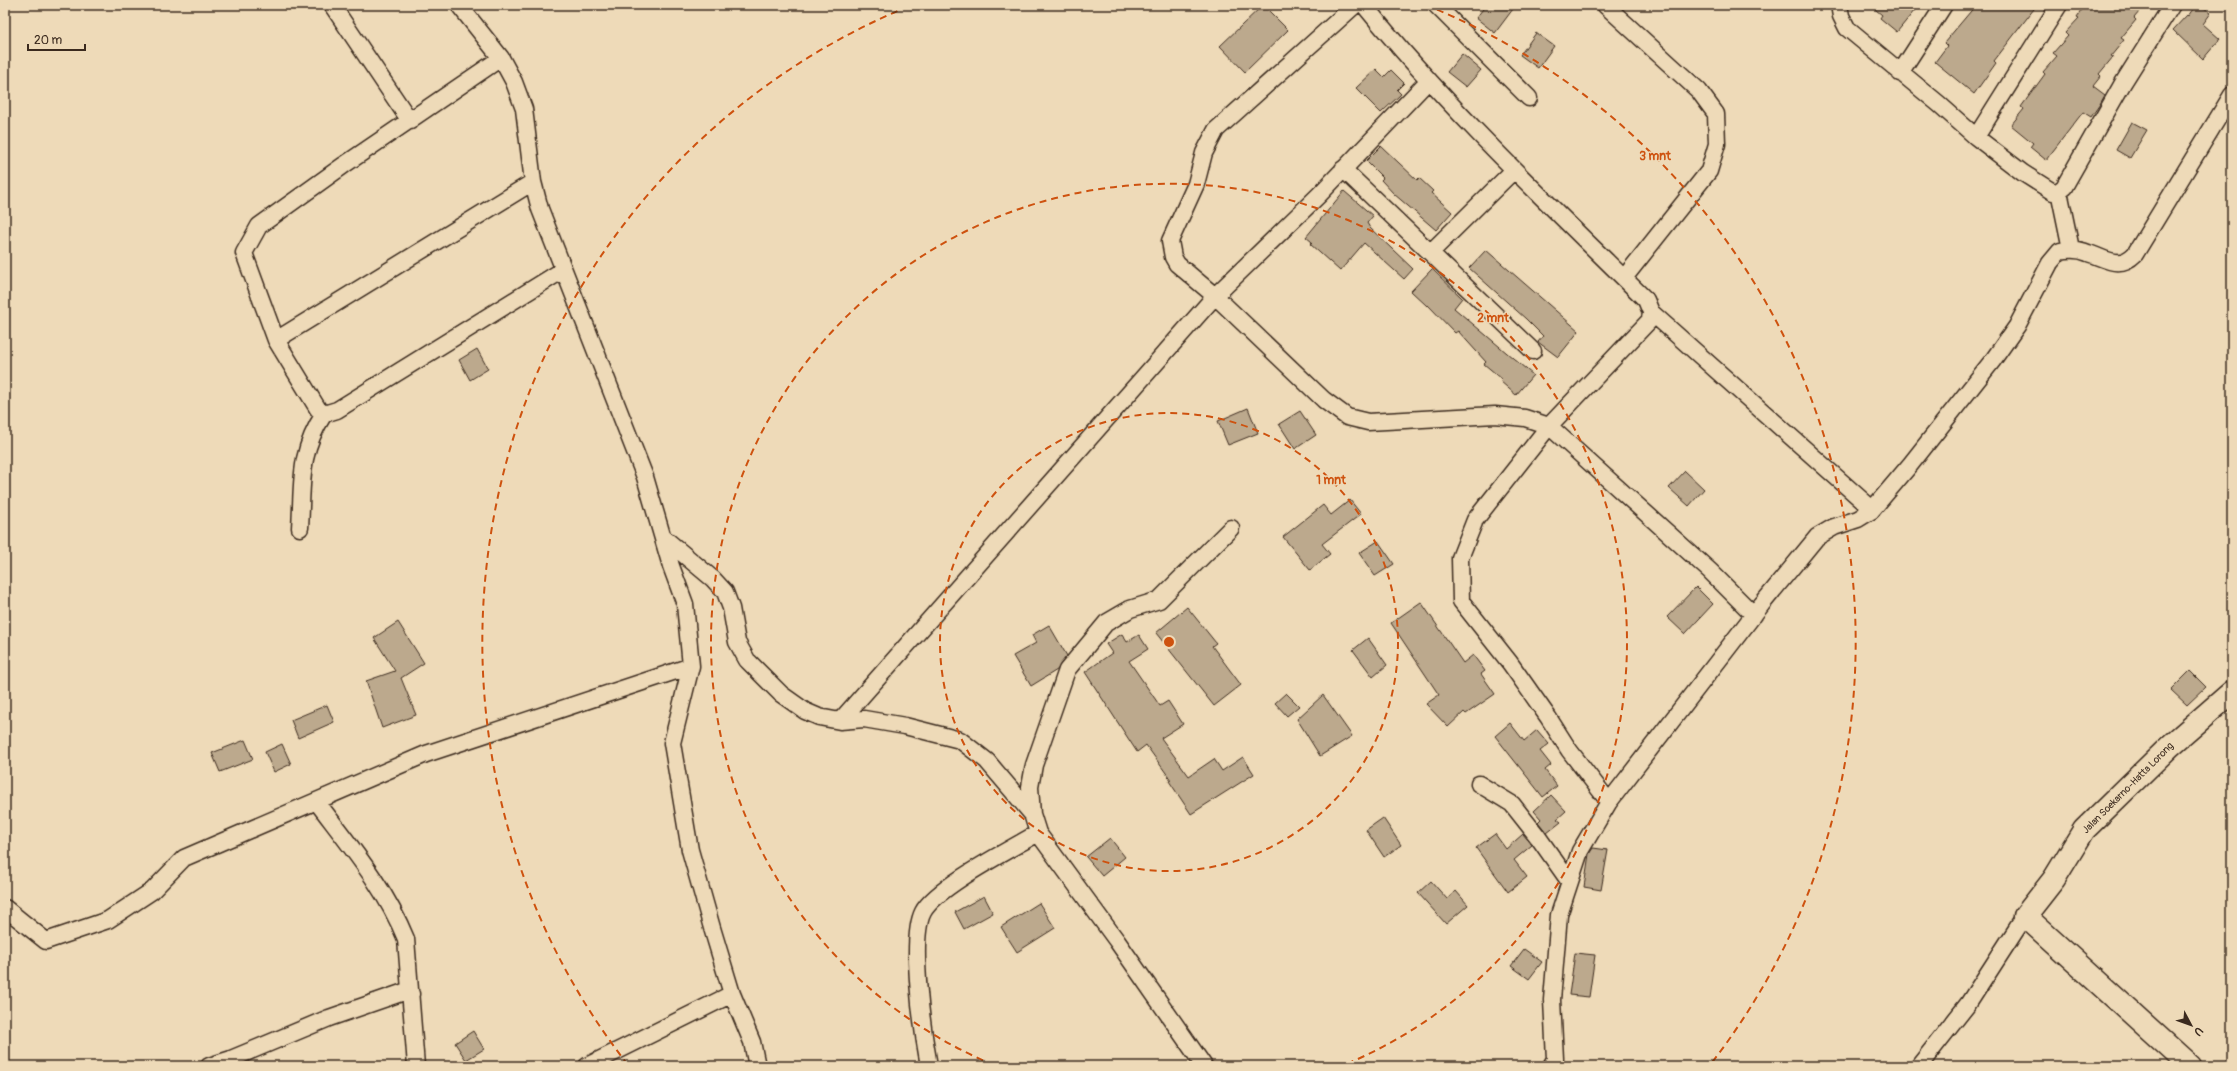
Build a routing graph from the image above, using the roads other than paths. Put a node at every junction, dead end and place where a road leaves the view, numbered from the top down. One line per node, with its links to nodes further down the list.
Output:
1 (332, 5): 16 (street)
2 (459, 5): 11 (street)
3 (1355, 5): 26 (street)
4 (1364, 5): 13 (street)
5 (1436, 5): 15 (street)
6 (1605, 5): 25 (street)
7 (1839, 5): 12 (street)
8 (1944, 5): 12 (street)
9 (2059, 5): 17 (street)
10 (2172, 5): 21 (street)
11 (501, 58): 16 (street); 20 (street)
12 (1900, 73): 17 (street)
13 (1428, 81): 18 (street); 19 (street)
14 (2232, 95): 22 (street)
15 (1529, 98)
16 (410, 121): 28 (street)
17 (1976, 137): 21 (street)
18 (1343, 169): 23 (street); 26 (street)
19 (1514, 170): 23 (street); 25 (street)
20 (533, 182): 24 (street); 28 (street)
21 (2059, 191): 22 (street)
22 (2071, 249): 32 (street)
23 (1431, 252): 29 (street)
24 (564, 270): 30 (street); 35 (street)
25 (1624, 278): 27 (street)
26 (1215, 296): 31 (street); 39 (street)
27 (1651, 312): 31 (street); 32 (street)
28 (276, 340): 30 (street)
29 (1533, 351)
30 (324, 414): 33 (street)
31 (1549, 426): 36 (street); 42 (street)
32 (1872, 509): 36 (street)
33 (300, 528)
34 (1231, 528): 43 (street)
35 (664, 538): 37 (street); 39 (street)
36 (1754, 615): 42 (street)
37 (691, 666): 41 (street); 49 (street)
38 (2232, 692): 47 (street, Jalan Soekarno-Hatta Lorong)
39 (840, 721): 43 (street)
40 (1479, 784): 45 (street)
41 (317, 802): 46 (street); 48 (street)
42 (1609, 802): 45 (street)
43 (1032, 814): 44 (street)
44 (1038, 833): 54 (street); 55 (street)
45 (1569, 881): 56 (street)
46 (5, 908)
47 (2025, 916): 57 (street); 58 (street)
48 (411, 994): 50 (street); 51 (street)
49 (732, 994): 52 (street); 53 (street)
50 (209, 1066)
51 (416, 1066)
52 (587, 1066)
53 (757, 1066)
54 (929, 1066)
55 (1204, 1066)
56 (1551, 1066)
57 (1919, 1066)
58 (2190, 1066)

